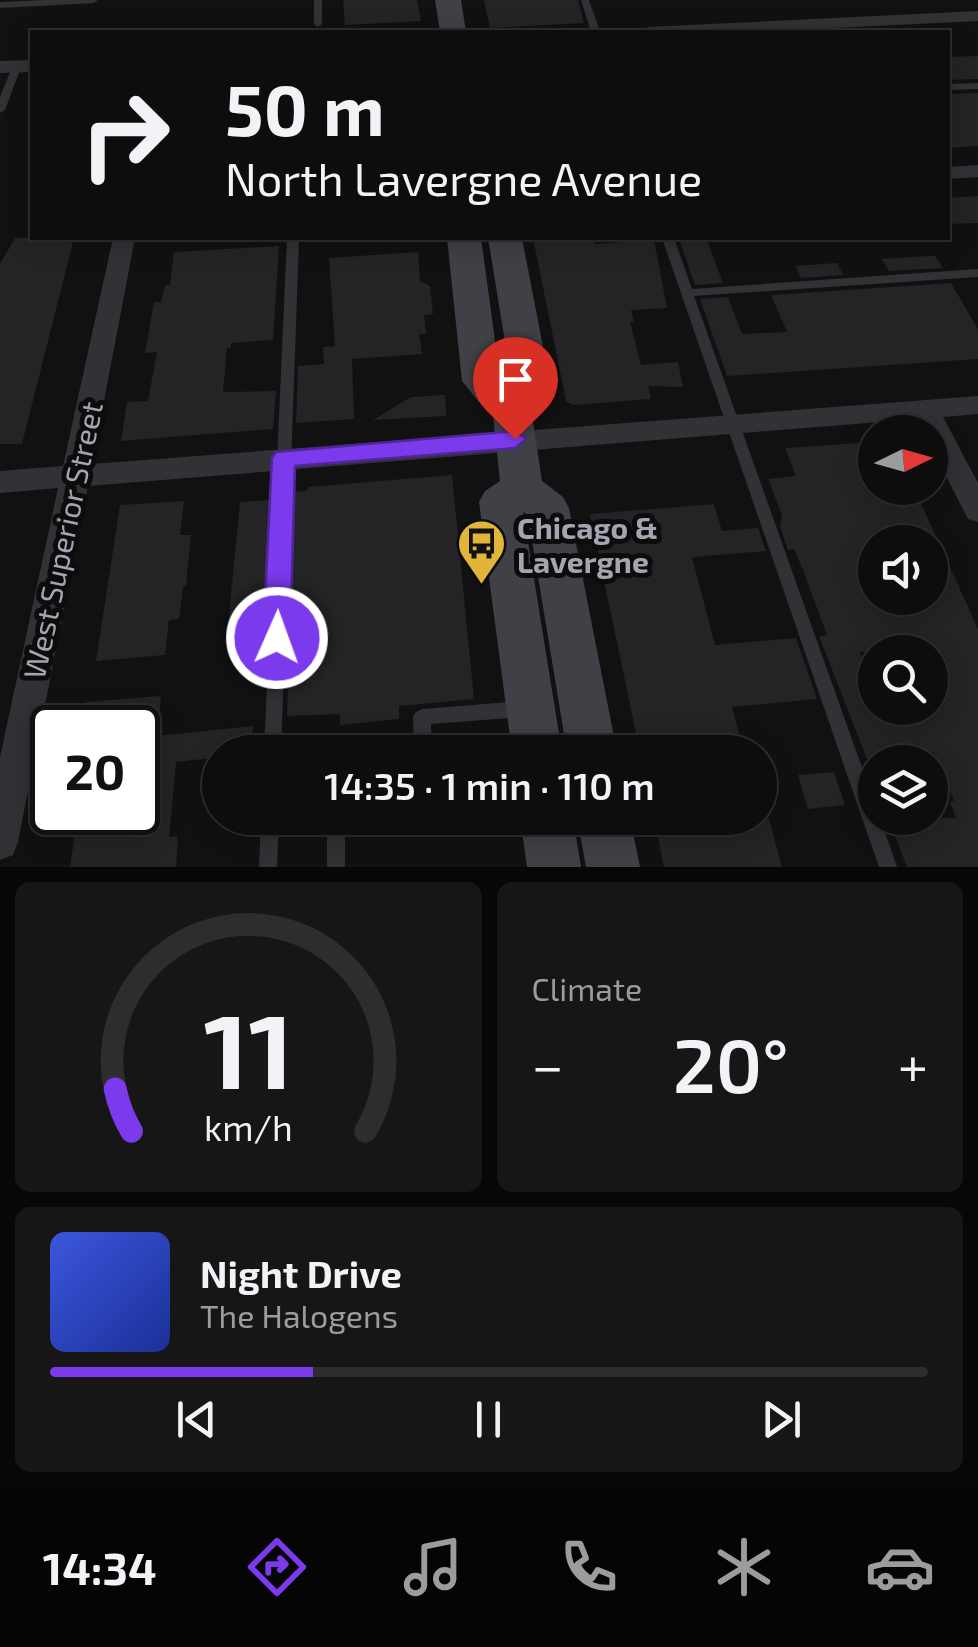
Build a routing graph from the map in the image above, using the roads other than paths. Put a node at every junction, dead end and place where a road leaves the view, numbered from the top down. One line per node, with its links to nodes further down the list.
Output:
1 (94, 0): 6 (lane)
2 (318, 0): 8 (lane)
3 (448, 0): 9 (main road)
4 (585, 0): 10 (lane)
5 (968, 0): 7 (street)
6 (0, 5)
7 (978, 14): 11 (street)
8 (318, 24)
9 (453, 30)
10 (595, 30)
11 (685, 30)
12 (16, 67): 15 (lane)
13 (978, 86): 14 (lane)
14 (950, 88)
15 (0, 110)
16 (978, 171): 17 (street)
17 (950, 173)
18 (124, 240): 31 (street, West Superior Street)
19 (293, 240): 30 (lane)
20 (464, 240): 25 (main road)
21 (505, 240): 25 (main road)
22 (669, 240): 24 (lane)
23 (978, 273): 24 (lane)
24 (687, 292): 28 (lane)
25 (510, 398): 29 (main road)
26 (978, 405): 27 (street)
27 (924, 409): 28 (street); 34 (street)
28 (733, 423): 29 (street); 48 (lane)
29 (515, 439): 30 (street); 33 (main road)
30 (284, 458): 31 (street); 36 (lane)
31 (75, 476): 32 (street); 43 (street, West Superior Street)
32 (0, 482)
33 (522, 488): 35 (main road); 38 (main road)
34 (978, 511)
35 (534, 730): 37 (lane)
36 (273, 735)
37 (423, 735)
38 (589, 735)
39 (269, 835): 44 (lane)
40 (336, 835): 45 (lane)
41 (549, 835): 46 (main road)
42 (607, 835): 47 (main road)
43 (0, 842)
44 (268, 867)
45 (336, 867)
46 (554, 867)
47 (613, 867)
48 (888, 867)

